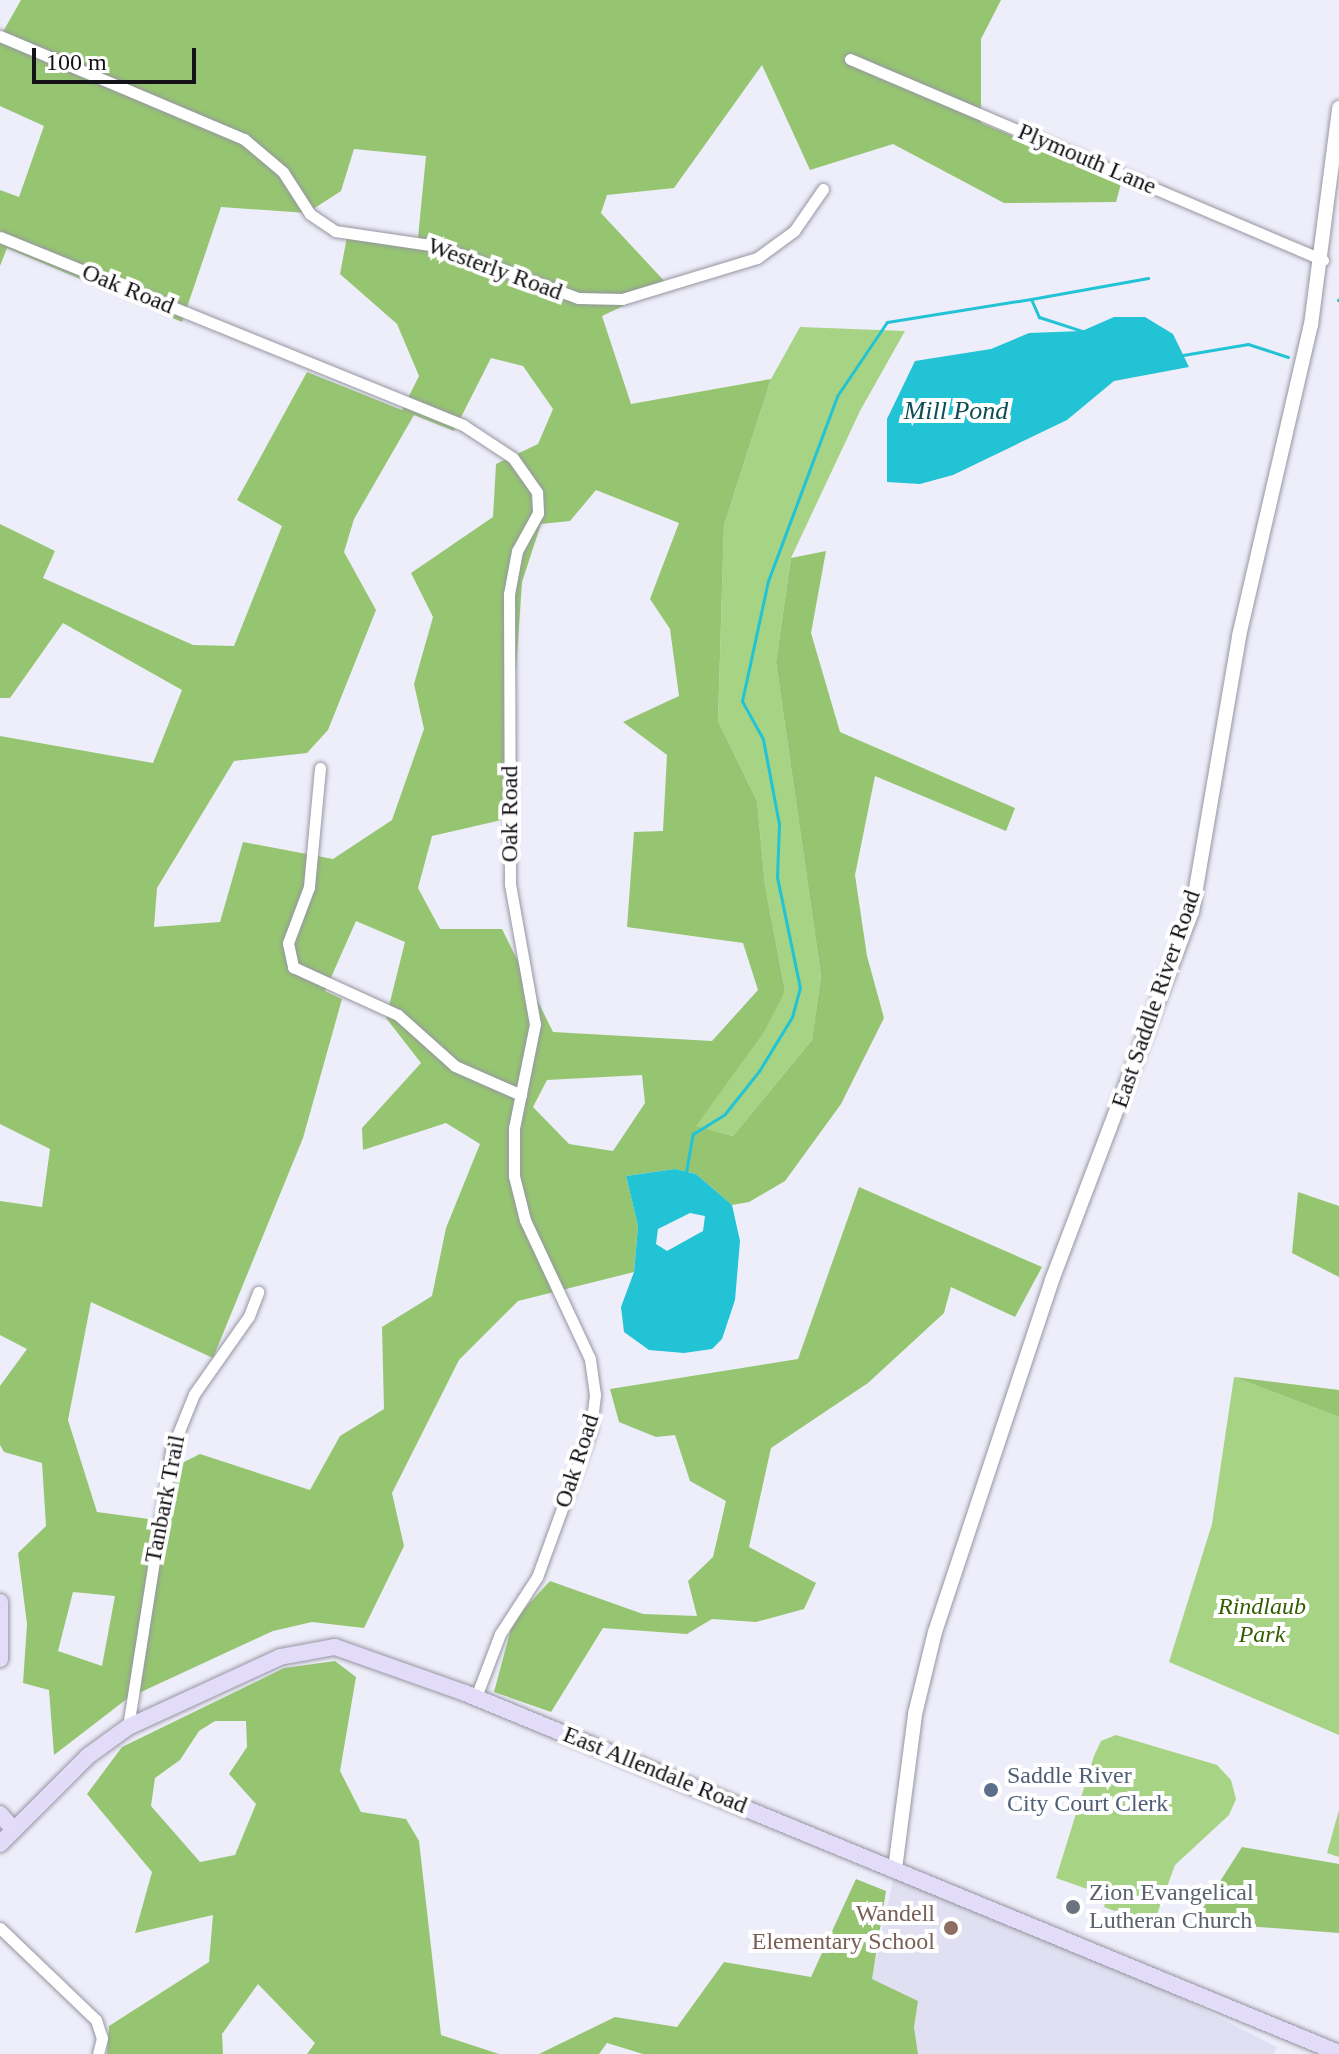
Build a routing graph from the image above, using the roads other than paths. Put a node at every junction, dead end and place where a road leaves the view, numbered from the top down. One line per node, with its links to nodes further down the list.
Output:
1 (0, 36): 4 (street, Westerly Road)
2 (850, 59): 6 (street, Plymouth Lane)
3 (1339, 108): 6 (street, East Saddle River Road)
4 (823, 189)
5 (0, 237): 8 (street, Oak Road)
6 (1323, 260): 17 (street, East Saddle River Road)
7 (320, 768): 8 (street)
8 (521, 1095): 12 (street, Oak Road)
9 (258, 1292): 13 (street, Tanbark Trail)
10 (0, 1602): 11 (main road)
11 (0, 1659)
12 (476, 1697): 13 (main road, East Allendale Road); 17 (main road, East Allendale Road)
13 (128, 1727): 15 (main road, East Allendale Road)
14 (0, 1814): 15 (main road)
15 (14, 1830): 16 (main road, East Allendale Road)
16 (0, 1844)
17 (895, 1869): 19 (main road, East Allendale Road)
18 (0, 1928): 20 (street)
19 (1339, 2053)
20 (98, 2054)

